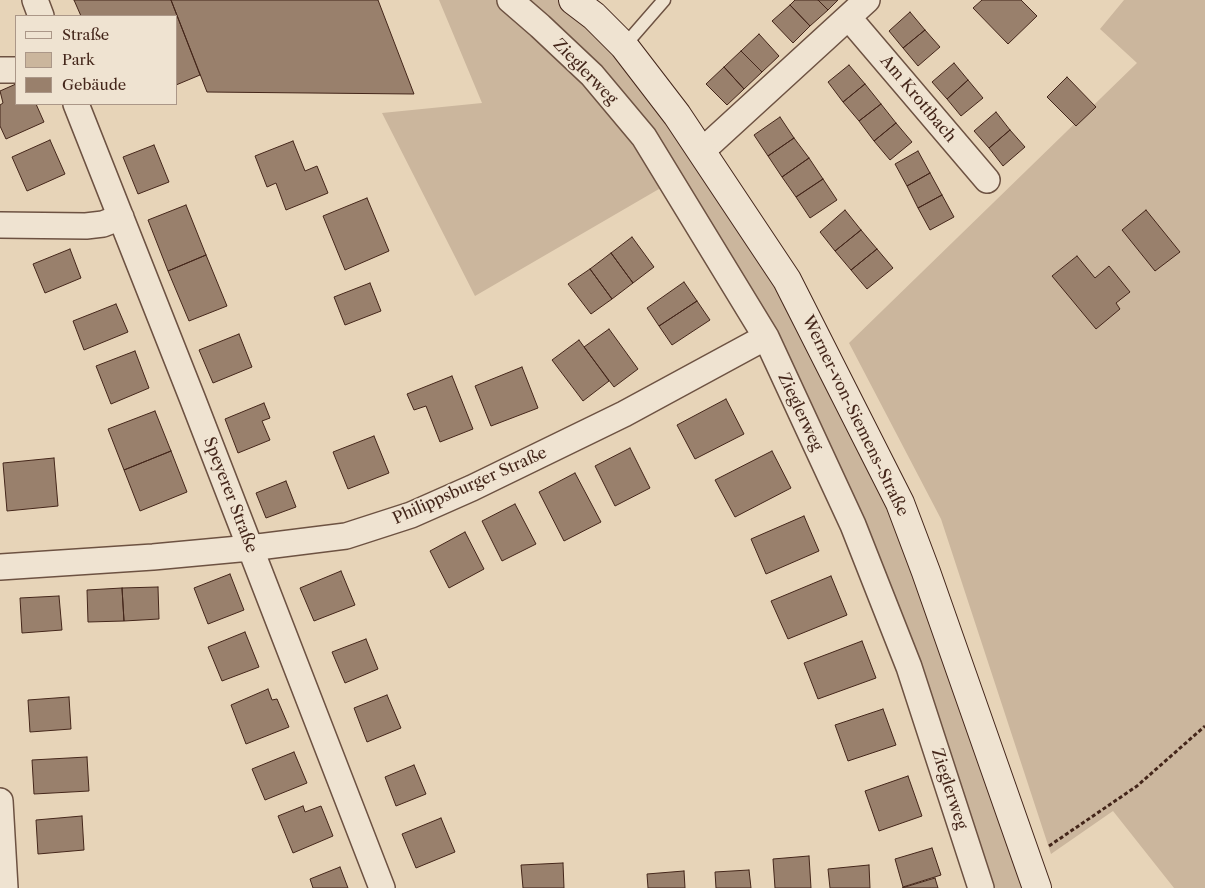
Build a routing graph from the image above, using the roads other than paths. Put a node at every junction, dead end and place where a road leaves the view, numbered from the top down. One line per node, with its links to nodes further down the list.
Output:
1 (35, 0): 6 (street)
2 (510, 0): 16 (street, Zieglerweg)
3 (573, 0): 8 (main road, Werner-von-Siemens-Straße)
4 (664, 0): 8 (lane)
5 (867, 0): 7 (street)
6 (41, 15)
7 (849, 18): 12 (street); 13 (street, Am Krottbach)
8 (624, 46): 12 (main road, Werner-von-Siemens-Straße)
9 (0, 70): 10 (street)
10 (15, 70)
11 (76, 105): 14 (street, Speyerer Straße)
12 (702, 151): 23 (main road, Werner-von-Siemens-Straße)
13 (987, 180)
14 (121, 218): 15 (street); 17 (street, Speyerer Straße)
15 (0, 225)
16 (766, 338): 17 (street, Philippsburger Straße); 22 (street, Zieglerweg)
17 (250, 548): 18 (street, Philippsburger Straße); 21 (street, Speyerer Straße)
18 (0, 567)
19 (0, 800): 20 (street)
20 (5, 888)
21 (382, 888)
22 (981, 888)
23 (1037, 888)

